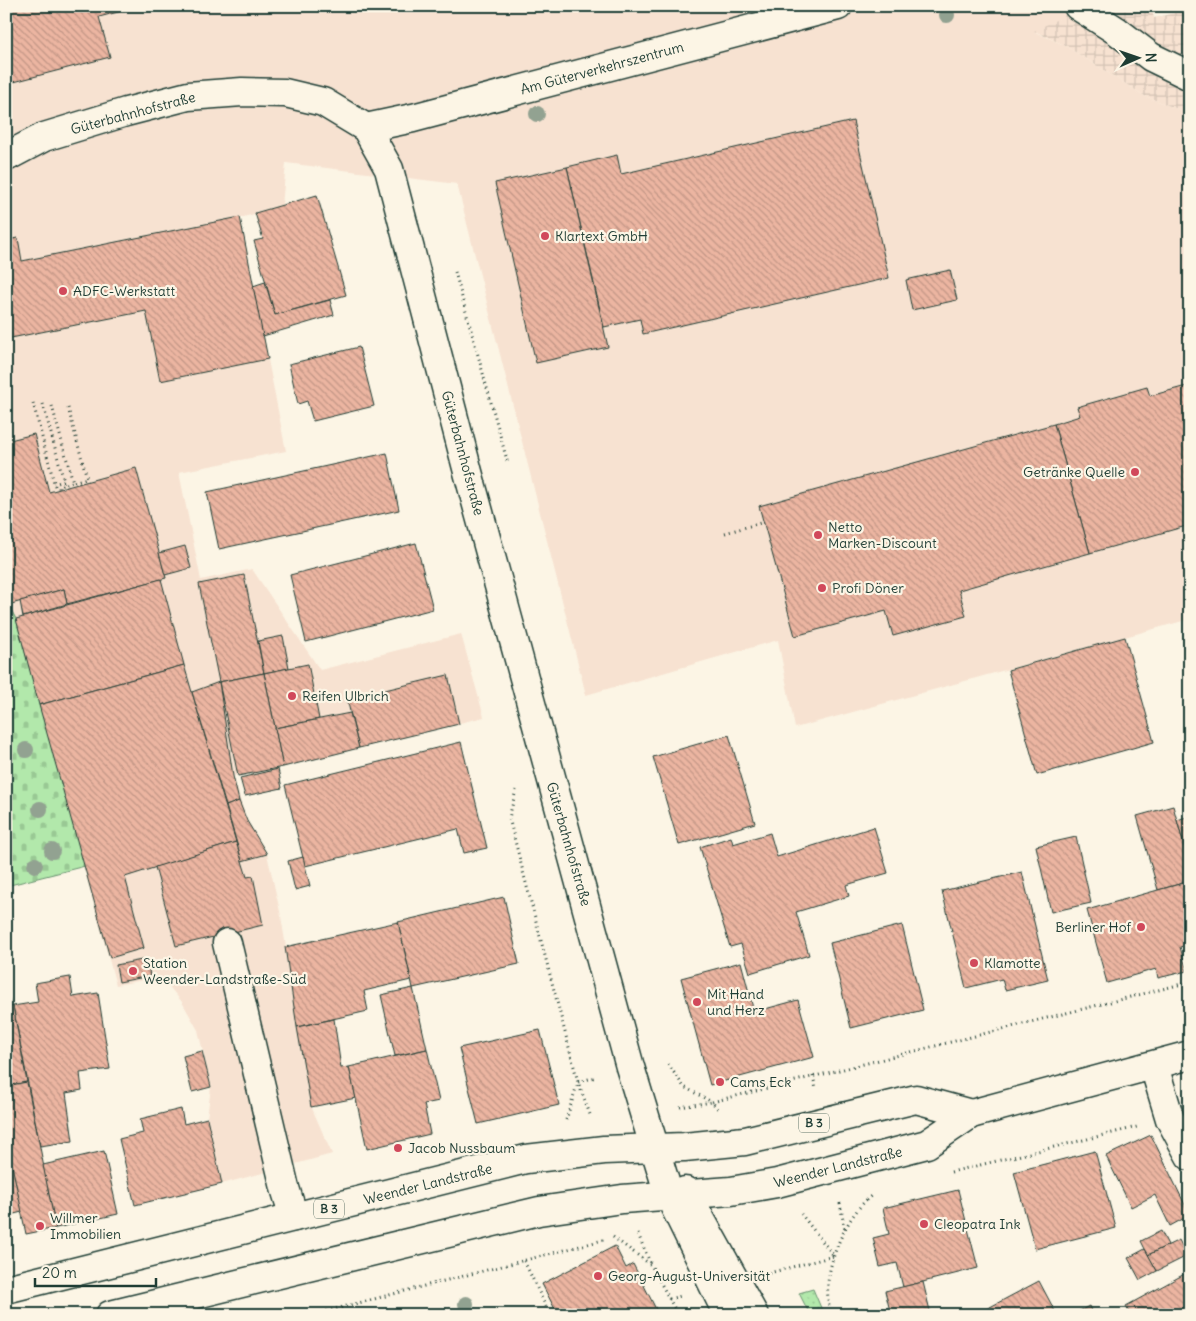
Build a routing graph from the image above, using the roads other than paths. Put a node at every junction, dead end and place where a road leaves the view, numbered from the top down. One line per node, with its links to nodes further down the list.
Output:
1 (838, 6): 4 (street, Am Güterverkehrszentrum)
2 (1078, 6): 3 (street)
3 (1190, 76)
4 (366, 128): 5 (street, Güterbahnhofstraße); 10 (street, Güterbahnhofstraße)
5 (6, 157)
6 (227, 943): 13 (street)
7 (1190, 1055): 8 (street, Weender Landstraße / B 3)
8 (1154, 1066): 9 (street, Weender Landstraße / B 3); 11 (street)
9 (972, 1114): 10 (street, Weender Landstraße / B 3); 12 (street, Weender Landstraße / B 3)
10 (654, 1147): 12 (street, Güterbahnhofstraße); 13 (street, Weender Landstraße / B 3)
11 (1190, 1156)
12 (678, 1194): 15 (street, Weender Landstraße / B 3); 16 (street); 17 (street)
13 (294, 1217): 14 (street, Weender Landstraße / B 3)
14 (6, 1289)
15 (110, 1315)
16 (728, 1315)
17 (754, 1315)

